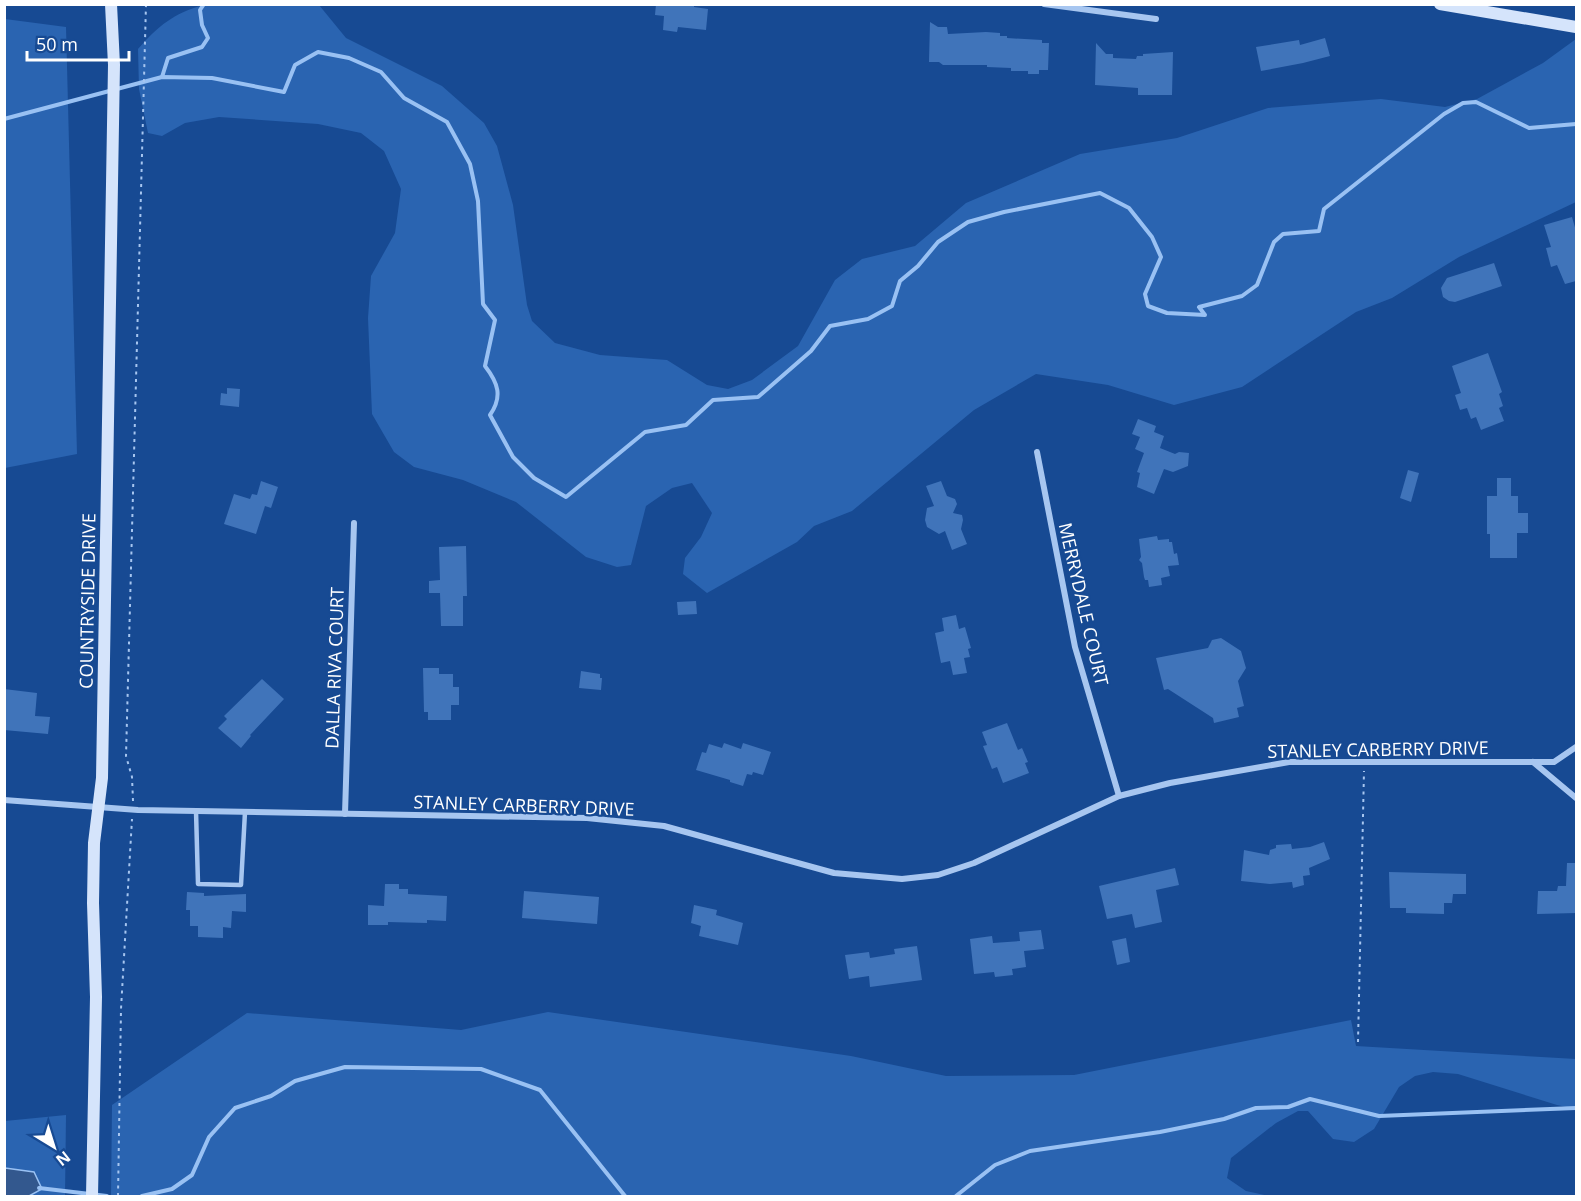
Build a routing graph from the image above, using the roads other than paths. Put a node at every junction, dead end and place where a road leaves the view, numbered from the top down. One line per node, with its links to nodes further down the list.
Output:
1 (111, 4): 13 (main road, COUNTRYSIDE DRIVE)
2 (1044, 4): 4 (street)
3 (1440, 4): 5 (main road)
4 (1156, 19)
5 (1576, 27)
6 (1037, 452): 10 (street, MERRYDALE COURT)
7 (354, 523): 16 (street, DALLA RIVA COURT)
8 (1576, 747): 9 (street, STANLEY CARBERRY DRIVE)
9 (1533, 762): 10 (street, STANLEY CARBERRY DRIVE); 11 (street)
10 (1119, 796): 16 (street, STANLEY CARBERRY DRIVE)
11 (1576, 798)
12 (4, 800): 13 (street, STANLEY CARBERRY DRIVE)
13 (98, 807): 14 (street, STANLEY CARBERRY DRIVE); 17 (main road, COUNTRYSIDE DRIVE)
14 (196, 811): 15 (street, STANLEY CARBERRY DRIVE); 15 (lane)
15 (245, 812): 16 (street, STANLEY CARBERRY DRIVE)
16 (345, 814)
17 (92, 1197)

